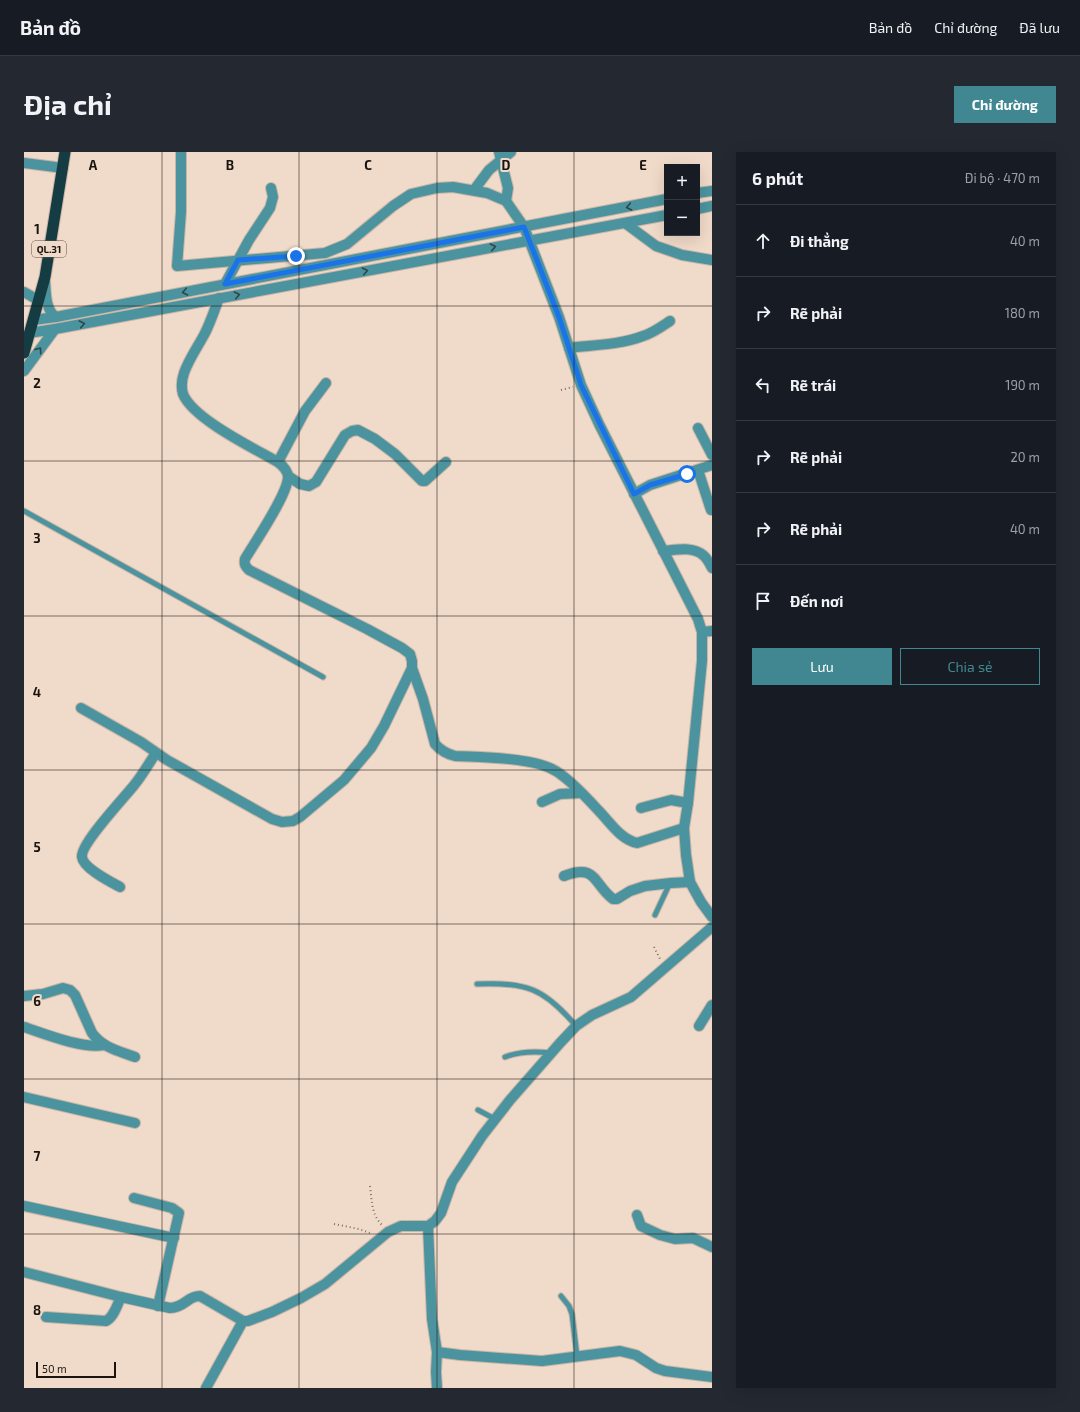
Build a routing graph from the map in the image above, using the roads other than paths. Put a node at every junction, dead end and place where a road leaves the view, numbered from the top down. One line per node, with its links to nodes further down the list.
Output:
1 (65, 152): 6 (highway, QL.31)
2 (181, 152): 19 (street)
3 (511, 152): 4 (street)
4 (500, 156): 8 (street); 11 (street)
5 (24, 163): 6 (street)
6 (63, 168): 21 (highway, QL.31)
7 (272, 188): 19 (street)
8 (474, 190): 11 (street); 19 (street)
9 (712, 190): 10 (street)
10 (700, 192)
11 (506, 200): 17 (street)
12 (664, 200): 17 (street, one-way to 17)
13 (712, 206): 14 (street)
14 (700, 208)
15 (664, 216): 16 (street)
16 (625, 223): 18 (street); 20 (street)
17 (524, 227): 18 (street); 22 (street)
18 (528, 241): 24 (street, one-way to 18); 32 (street)
19 (238, 260): 22 (street)
20 (712, 260)
21 (44, 277): 25 (highway, QL.31); 26 (street)
22 (225, 284): 26 (street, one-way to 26)
23 (24, 292): 25 (street)
24 (219, 298): 29 (street, one-way to 24); 37 (street)
25 (38, 300): 27 (highway, QL.31)
26 (56, 317): 27 (street)
27 (33, 320): 30 (highway, QL.31)
28 (670, 321): 32 (street)
29 (55, 329): 30 (street); 33 (street, one-way to 29)
30 (30, 333): 31 (highway, QL.31)
31 (25, 348)
32 (569, 348): 42 (street)
33 (24, 371)
34 (326, 383): 37 (street)
35 (698, 428): 36 (street)
36 (712, 455)
37 (278, 462): 41 (street)
38 (446, 462): 41 (street)
39 (712, 465): 40 (street)
40 (698, 470): 42 (street); 43 (street)
41 (288, 476): 48 (street)
42 (634, 494): 45 (street)
43 (711, 510)
44 (24, 511): 49 (lane)
45 (663, 551): 46 (street); 47 (street)
46 (712, 568)
47 (707, 632): 54 (street)
48 (412, 668): 51 (street); 52 (street)
49 (323, 677)
50 (81, 708): 51 (street)
51 (156, 753): 60 (street)
52 (581, 793): 53 (street); 56 (street)
53 (542, 802)
54 (688, 803): 55 (street); 56 (street)
55 (641, 808)
56 (684, 828): 59 (street)
57 (564, 876): 58 (street)
58 (671, 882): 59 (street); 61 (lane)
59 (690, 882): 62 (street)
60 (120, 887)
61 (655, 915)
62 (712, 917)
63 (712, 927): 67 (street)
64 (477, 984): 67 (lane)
65 (24, 996): 70 (street)
66 (712, 1004): 68 (street)
67 (576, 1026): 71 (street)
68 (699, 1026)
69 (24, 1027): 70 (street)
70 (104, 1045): 72 (street)
71 (550, 1053): 73 (lane); 76 (street)
72 (135, 1057)
73 (505, 1057)
74 (24, 1097): 77 (street)
75 (478, 1110): 76 (lane)
76 (495, 1119): 81 (street)
77 (134, 1123)
78 (134, 1198): 82 (street)
79 (24, 1206): 82 (street)
80 (637, 1215): 83 (street)
81 (428, 1226): 89 (street); 90 (street)
82 (174, 1238): 87 (street)
83 (712, 1247)
84 (24, 1272): 86 (street)
85 (561, 1296): 91 (lane)
86 (121, 1297): 87 (street); 88 (street)
87 (158, 1306): 89 (street)
88 (46, 1317)
89 (243, 1321): 93 (street)
90 (437, 1352): 91 (street); 94 (street)
91 (577, 1356): 92 (street)
92 (712, 1377)
93 (206, 1388)
94 (437, 1388)

